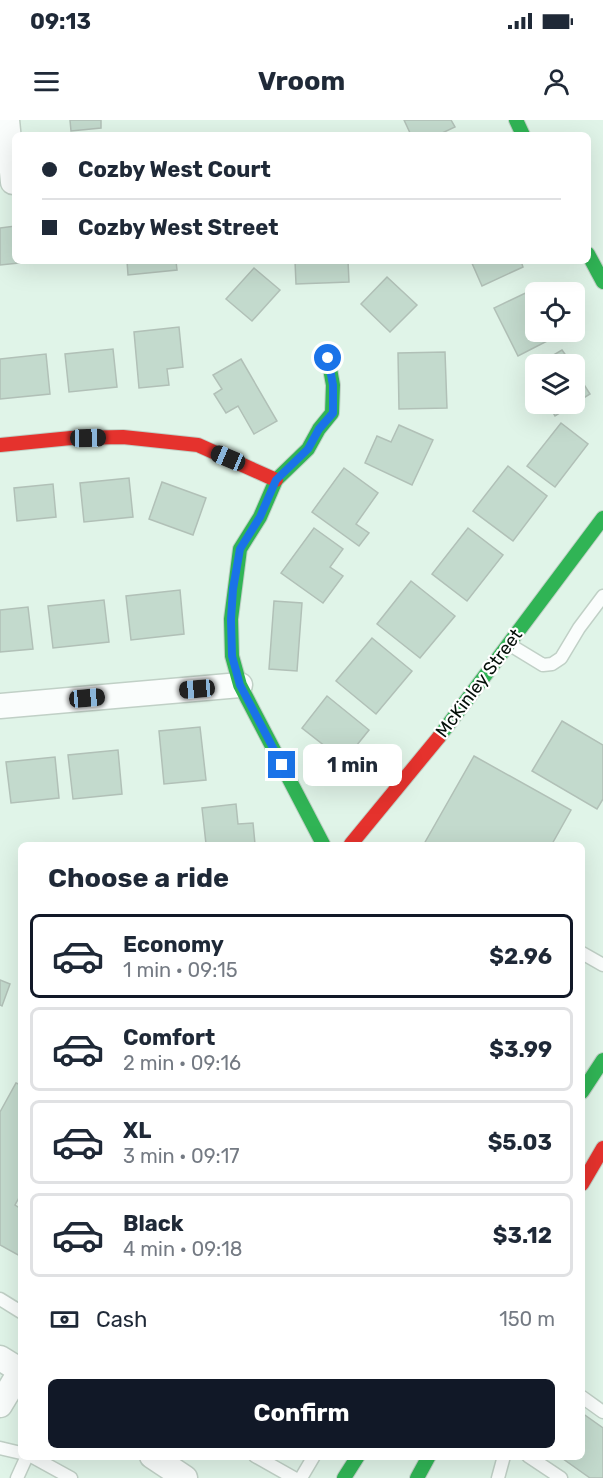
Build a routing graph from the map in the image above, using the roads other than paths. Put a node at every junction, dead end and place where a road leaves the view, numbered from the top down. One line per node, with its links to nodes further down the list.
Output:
1 (7, 120): 2 (street)
2 (9, 182)
3 (591, 260): 4 (main road)
4 (603, 282)
5 (328, 358): 7 (main road)
6 (0, 445): 7 (main road)
7 (276, 480): 11 (main road)
8 (603, 518): 10 (main road, McKinley Street)
9 (603, 596): 10 (lane)
10 (508, 644): 14 (main road, McKinley Street)
11 (240, 685): 12 (street); 13 (main road)
12 (0, 706)
13 (322, 842)
14 (353, 842)
15 (585, 955): 16 (lane)
16 (603, 965)
17 (603, 1060): 18 (main road)
18 (585, 1087)
19 (603, 1148): 20 (main road)
20 (585, 1179)
21 (0, 1299): 22 (lane)
22 (18, 1310)
23 (0, 1358): 24 (street)
24 (18, 1369)
25 (18, 1376): 27 (street)
26 (585, 1399): 28 (lane)
27 (0, 1405)
28 (603, 1412)
29 (0, 1448): 30 (lane)
30 (18, 1452)
31 (27, 1460): 41 (lane)
32 (37, 1460): 42 (lane)
33 (159, 1460): 40 (street)
34 (262, 1460): 43 (lane)
35 (312, 1460): 44 (lane)
36 (355, 1460): 45 (main road)
37 (427, 1460): 46 (main road)
38 (503, 1460): 47 (lane)
39 (534, 1460): 48 (lane)
40 (180, 1471)
41 (17, 1478)
42 (71, 1478)
43 (294, 1478)
44 (301, 1478)
45 (344, 1478)
46 (417, 1478)
47 (498, 1478)
48 (561, 1478)

